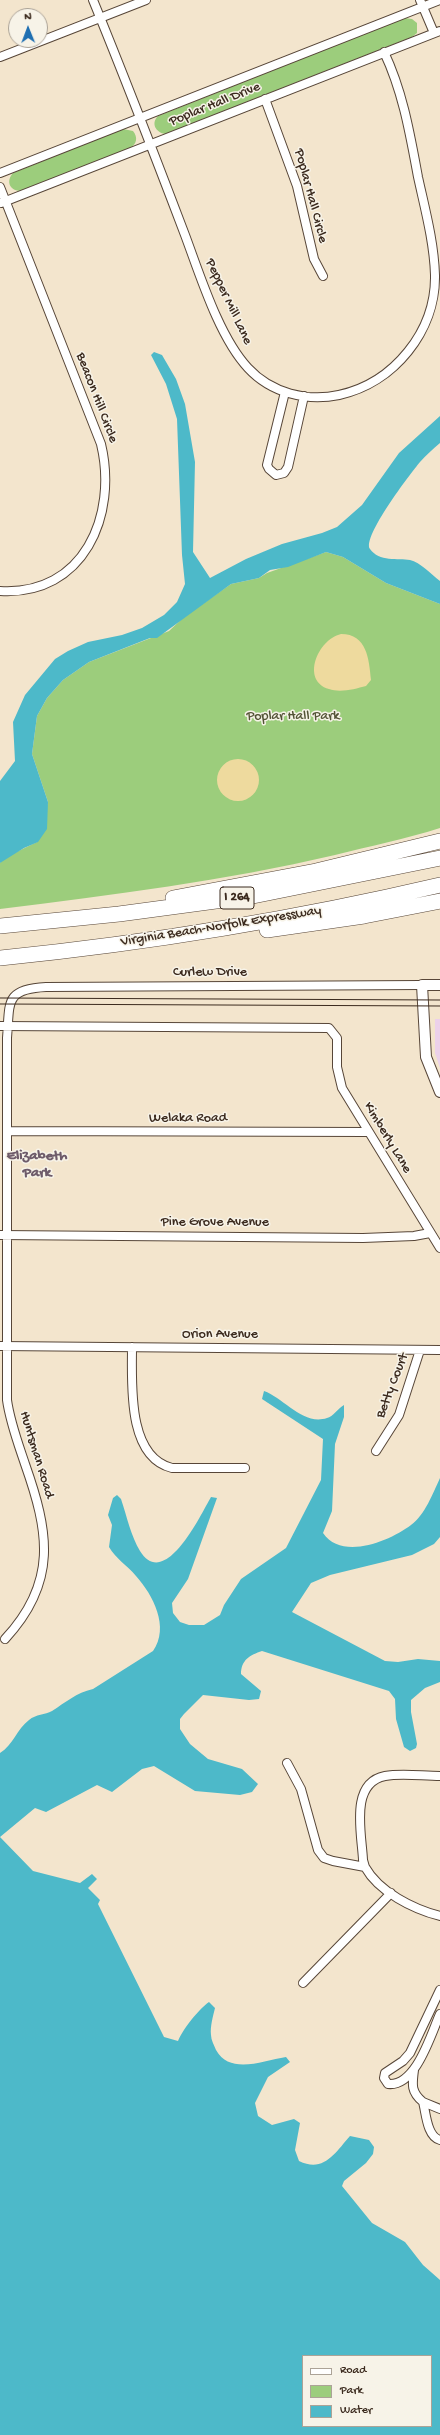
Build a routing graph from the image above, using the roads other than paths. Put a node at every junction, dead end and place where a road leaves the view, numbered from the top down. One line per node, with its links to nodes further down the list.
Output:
1 (93, 0): 5 (street, Pepper Mill Lane)
2 (146, 0): 5 (street)
3 (440, 0): 4 (street, Poplar Hall Drive)
4 (422, 3): 6 (street); 10 (street, Poplar Hall Drive)
5 (101, 18): 8 (street); 10 (street, Pepper Mill Lane)
6 (437, 32): 7 (street, Poplar Hall Drive)
7 (384, 52): 9 (street, Poplar Hall Drive); 17 (street, Pepper Mill Lane)
8 (0, 57)
9 (265, 99): 11 (street, Poplar Hall Drive); 15 (street, Poplar Hall Circle)
10 (139, 118): 11 (street, Pepper Mill Lane); 12 (street, Poplar Hall Drive)
11 (149, 144): 14 (street, Poplar Hall Drive); 16 (street, Pepper Mill Lane)
12 (0, 173)
13 (0, 188): 14 (street, Beacon Hill Circle)
14 (3, 202): 18 (street, Beacon Hill Circle)
15 (323, 276)
16 (285, 392): 17 (street, Pepper Mill Lane); 17 (street)
17 (304, 396)
18 (0, 591)
19 (440, 841): 23 (highway)
20 (440, 858): 23 (highway, Virginia Beach-Norfolk Expressway / I 264)
21 (440, 885): 25 (highway, Virginia Beach-Norfolk Expressway / I 264)
22 (440, 901): 25 (highway)
23 (32, 923): 24 (highway, Virginia Beach-Norfolk Expressway / I 264)
24 (0, 926)
25 (174, 936): 26 (highway, Virginia Beach-Norfolk Expressway / I 264)
26 (0, 958)
27 (422, 985): 28 (street, Curlew Drive); 29 (street, Curlew Drive); 30 (street)
28 (440, 985)
29 (4, 1026): 31 (street, Huntsman Road); 32 (street, Kimberly Lane)
30 (440, 1092)
31 (8, 1131): 32 (street, Welaka Road); 34 (street, Huntsman Road)
32 (368, 1132): 33 (street, Kimberly Lane)
33 (430, 1233): 34 (street, Pine Grove Avenue); 35 (street, Kimberly Lane)
34 (4, 1235): 36 (street, Huntsman Road)
35 (440, 1248)
36 (3, 1347): 37 (street, Orion Avenue); 42 (street, Huntsman Road)
37 (132, 1347): 38 (street, Orion Avenue); 41 (street)
38 (420, 1350): 39 (street, Orion Avenue); 40 (street, Betty Court)
39 (440, 1350)
40 (376, 1451)
41 (245, 1468)
42 (5, 1639)
43 (287, 1763): 45 (street)
44 (440, 1776): 45 (street)
45 (365, 1867): 46 (street)
46 (391, 1893): 47 (street); 48 (street)
47 (440, 1916)
48 (303, 1983)
49 (440, 1990): 51 (street)
50 (440, 2014): 51 (street)
51 (414, 2070): 52 (street)
52 (423, 2102): 53 (street); 54 (street)
53 (440, 2109)
54 (440, 2140)

